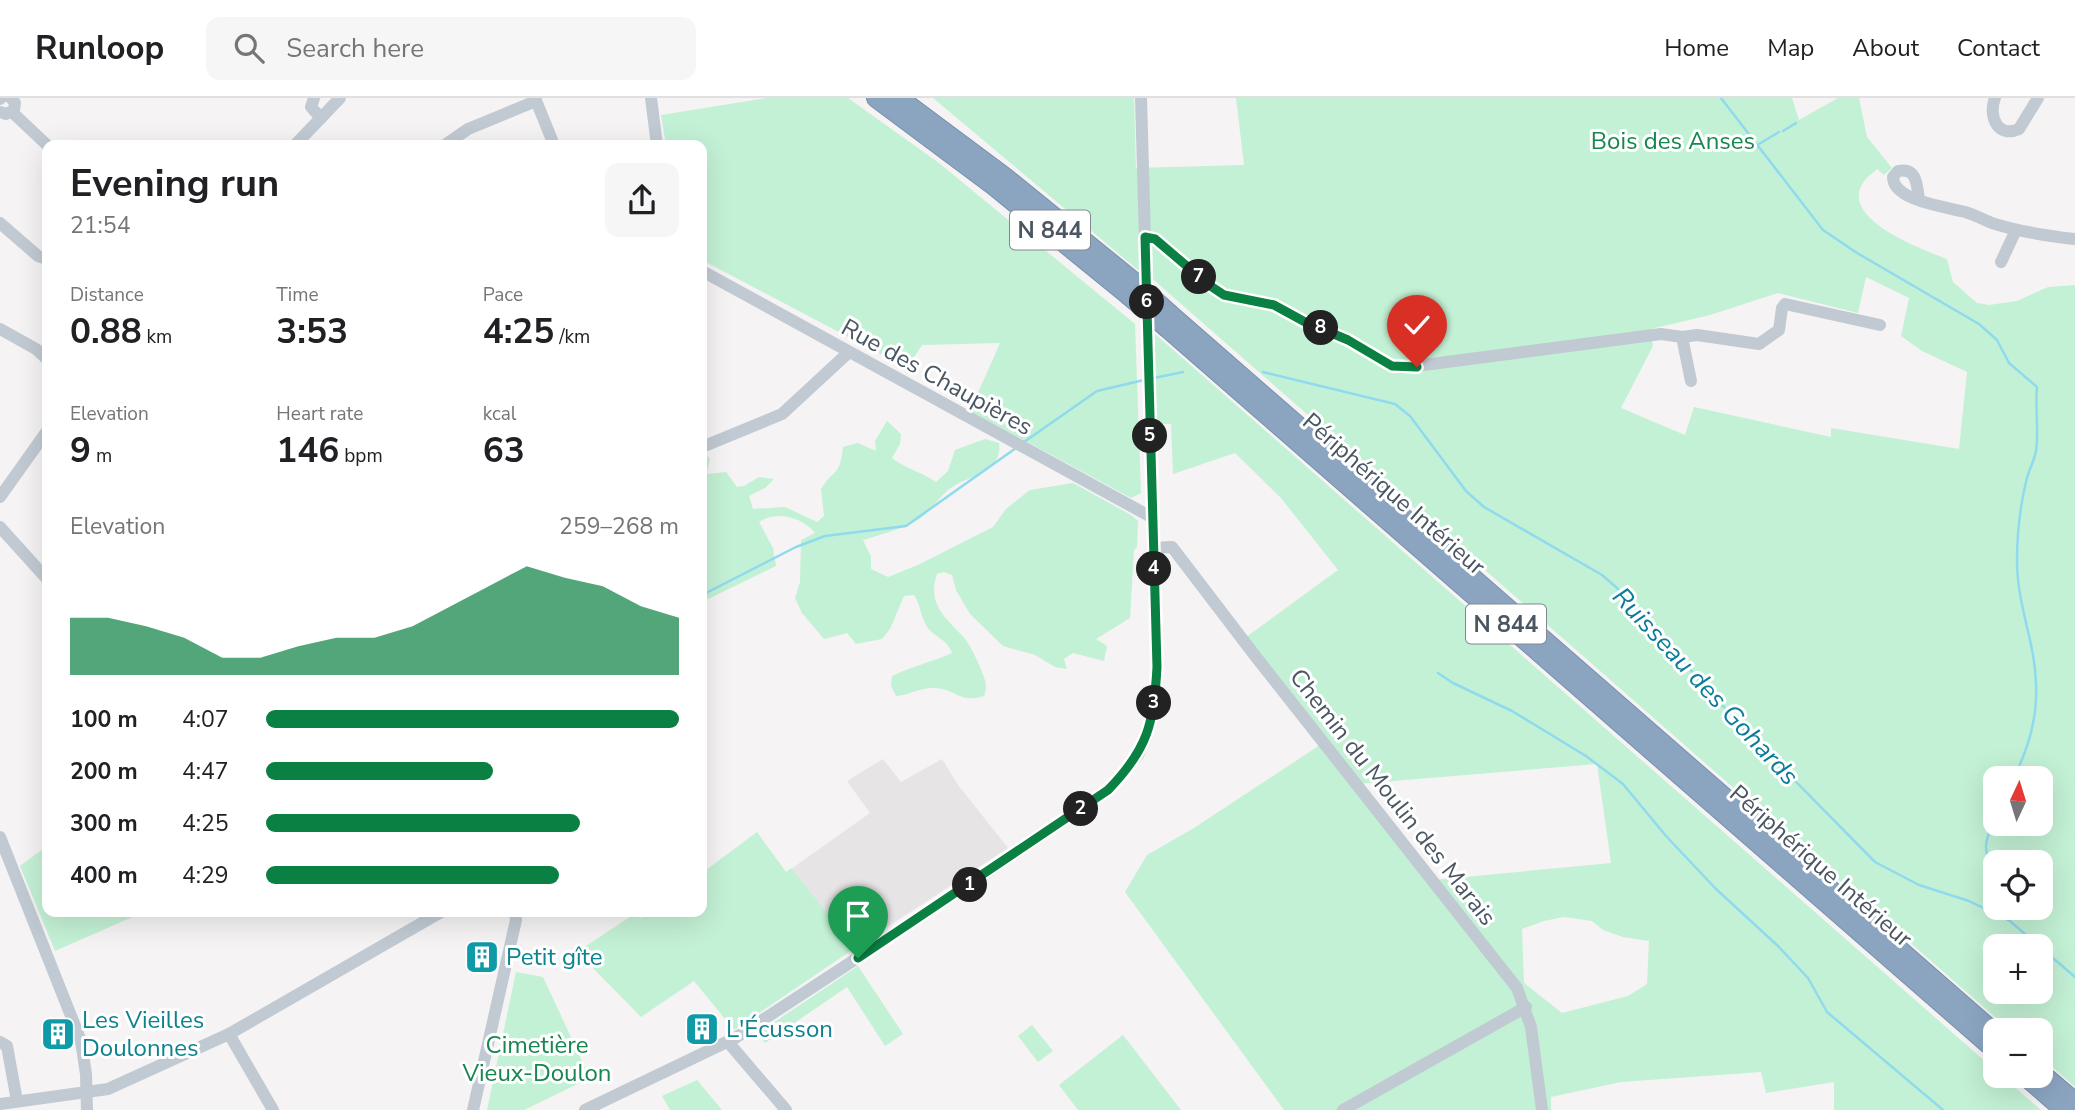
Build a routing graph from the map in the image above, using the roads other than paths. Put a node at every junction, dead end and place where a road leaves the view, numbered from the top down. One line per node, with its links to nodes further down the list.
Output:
1 (314, 98): 12 (street)
2 (340, 98): 12 (street)
3 (651, 98): 18 (street)
4 (876, 98): 27 (highway, Périphérique Intérieur / N 844)
5 (899, 98): 13 (highway, N 844)
6 (917, 98): 13 (highway)
7 (1141, 98): 22 (street)
8 (1994, 98): 9 (street)
9 (2038, 98)
10 (535, 100): 16 (street); 17 (street)
11 (9, 104): 14 (street)
12 (321, 118): 15 (street)
13 (941, 129): 27 (highway, N 844)
14 (42, 140)
15 (300, 140)
16 (452, 140)
17 (552, 140)
18 (656, 140)
19 (1919, 200): 21 (street)
20 (0, 223): 24 (street)
21 (2017, 230): 23 (street); 25 (street)
22 (1145, 237): 31 (street); 38 (street)
23 (2075, 239)
24 (42, 257)
25 (2001, 262)
26 (707, 274): 32 (street, Rue des Chaupières)
27 (1130, 288): 28 (highway, Périphérique Intérieur / N 844, bridge)
28 (1169, 321): 46 (highway, N 844); 48 (highway, Périphérique Intérieur / N 844)
29 (1880, 326): 31 (street)
30 (0, 328): 33 (street)
31 (1682, 337): 34 (street)
32 (848, 353): 36 (street); 38 (street, Rue des Chaupières)
33 (42, 354)
34 (1691, 381)
35 (42, 438): 37 (street)
36 (707, 443)
37 (0, 497)
38 (1153, 518): 40 (street)
39 (0, 527): 41 (street)
40 (1153, 548): 45 (street, Chemin du Moulin des Marais); 50 (street)
41 (42, 573)
42 (0, 837): 53 (street)
43 (432, 917): 47 (street)
44 (516, 917): 59 (street)
45 (1526, 1007): 62 (street); 63 (street, Chemin du Moulin des Marais)
46 (1983, 1023)
47 (229, 1034): 53 (street); 58 (street)
48 (1983, 1039)
49 (0, 1042): 54 (street)
50 (728, 1042): 60 (street); 61 (street)
51 (2053, 1083): 55 (highway)
52 (2039, 1088): 64 (highway)
53 (87, 1091): 54 (street); 57 (street)
54 (17, 1101): 56 (street)
55 (2075, 1102)
56 (0, 1104)
57 (86, 1110)
58 (273, 1110)
59 (473, 1110)
60 (585, 1110)
61 (786, 1110)
62 (1343, 1110)
63 (1542, 1110)
64 (2064, 1110)

